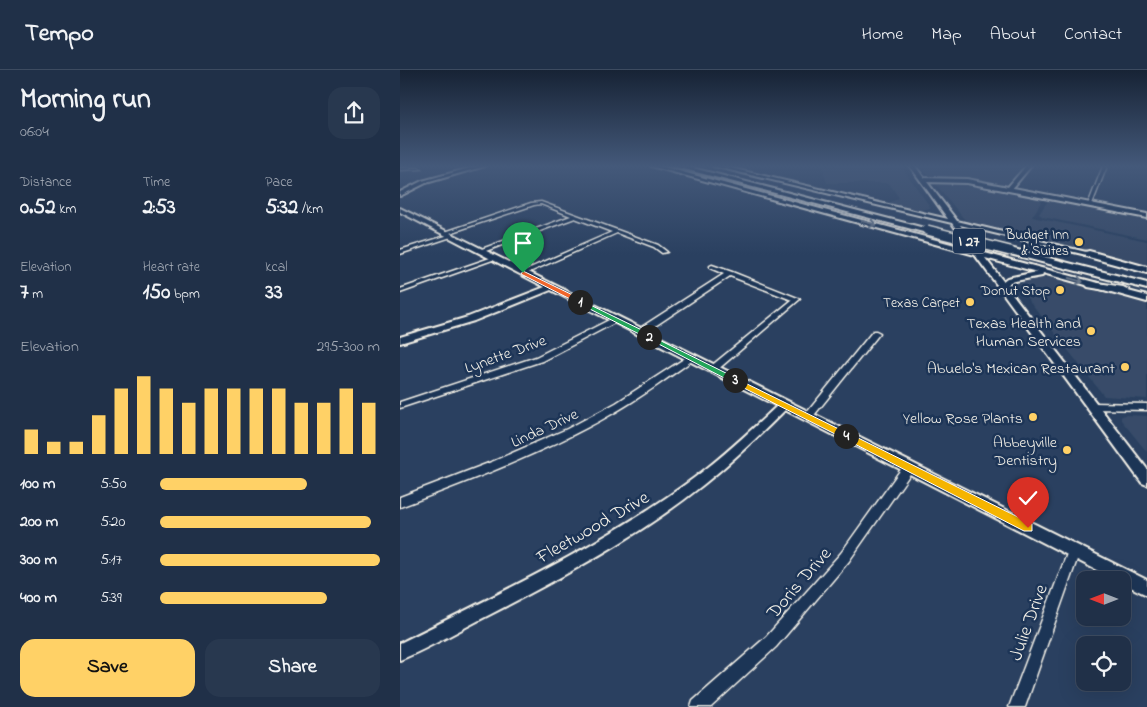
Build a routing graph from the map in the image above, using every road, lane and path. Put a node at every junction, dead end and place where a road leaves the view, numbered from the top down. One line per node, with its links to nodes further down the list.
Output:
1 (764, 196): 11 (main road)
2 (779, 196): 11 (highway)
3 (801, 196): 20 (highway, I 27, bridge)
4 (839, 196): 13 (main road)
5 (934, 196): 8 (main road)
6 (1045, 196): 9 (main road)
7 (1093, 196): 9 (street)
8 (937, 200): 13 (main road); 15 (main road)
9 (1090, 204): 14 (main road)
10 (400, 210): 18 (street)
11 (818, 210): 19 (main road, one-way to 19)
12 (575, 216): 16 (street); 18 (street); 21 (street)
13 (924, 216): 15 (main road); 19 (main road)
14 (1147, 216)
15 (955, 222): 17 (main road); 24 (main road)
16 (618, 231): 23 (street); 30 (street)
17 (994, 232): 25 (main road); 27 (main road)
18 (448, 235): 21 (street); 22 (street)
19 (932, 240): 24 (main road)
20 (1011, 248): 33 (highway, I 27); 35 (highway, I 27)
21 (481, 251): 26 (street)
22 (400, 252)
23 (664, 252)
24 (976, 252): 27 (main road); 37 (main road)
25 (1089, 254): 29 (highway)
26 (495, 258): 30 (street); 38 (street)
27 (998, 259): 32 (main road)
28 (712, 267): 31 (street)
29 (1147, 269)
30 (523, 273): 36 (street)
31 (730, 273): 41 (street); 45 (street)
32 (1052, 274): 34 (main road, one-way to 34); 37 (main road)
33 (1147, 278)
34 (1092, 285): 39 (highway)
35 (1147, 286)
36 (551, 287): 40 (street); 43 (street)
37 (1003, 287): 48 (main road)
38 (400, 290)
39 (1147, 297)
40 (616, 320): 41 (street); 46 (street, Lynette Drive)
41 (640, 332): 44 (street)
42 (876, 333): 50 (street)
43 (400, 340)
44 (690, 358): 45 (street); 53 (street, Linda Drive)
45 (713, 369): 47 (street)
46 (400, 405)
47 (784, 405): 50 (street); 56 (street, Fleetwood Drive)
48 (1092, 406): 49 (street); 52 (main road)
49 (1147, 407)
50 (808, 417): 51 (street)
51 (908, 468): 54 (street); 57 (street, Doris Drive)
52 (1147, 479)
53 (400, 502)
54 (1074, 551): 55 (street); 58 (street, Julie Drive)
55 (1147, 588)
56 (400, 652)
57 (699, 707)
58 (1017, 707)

